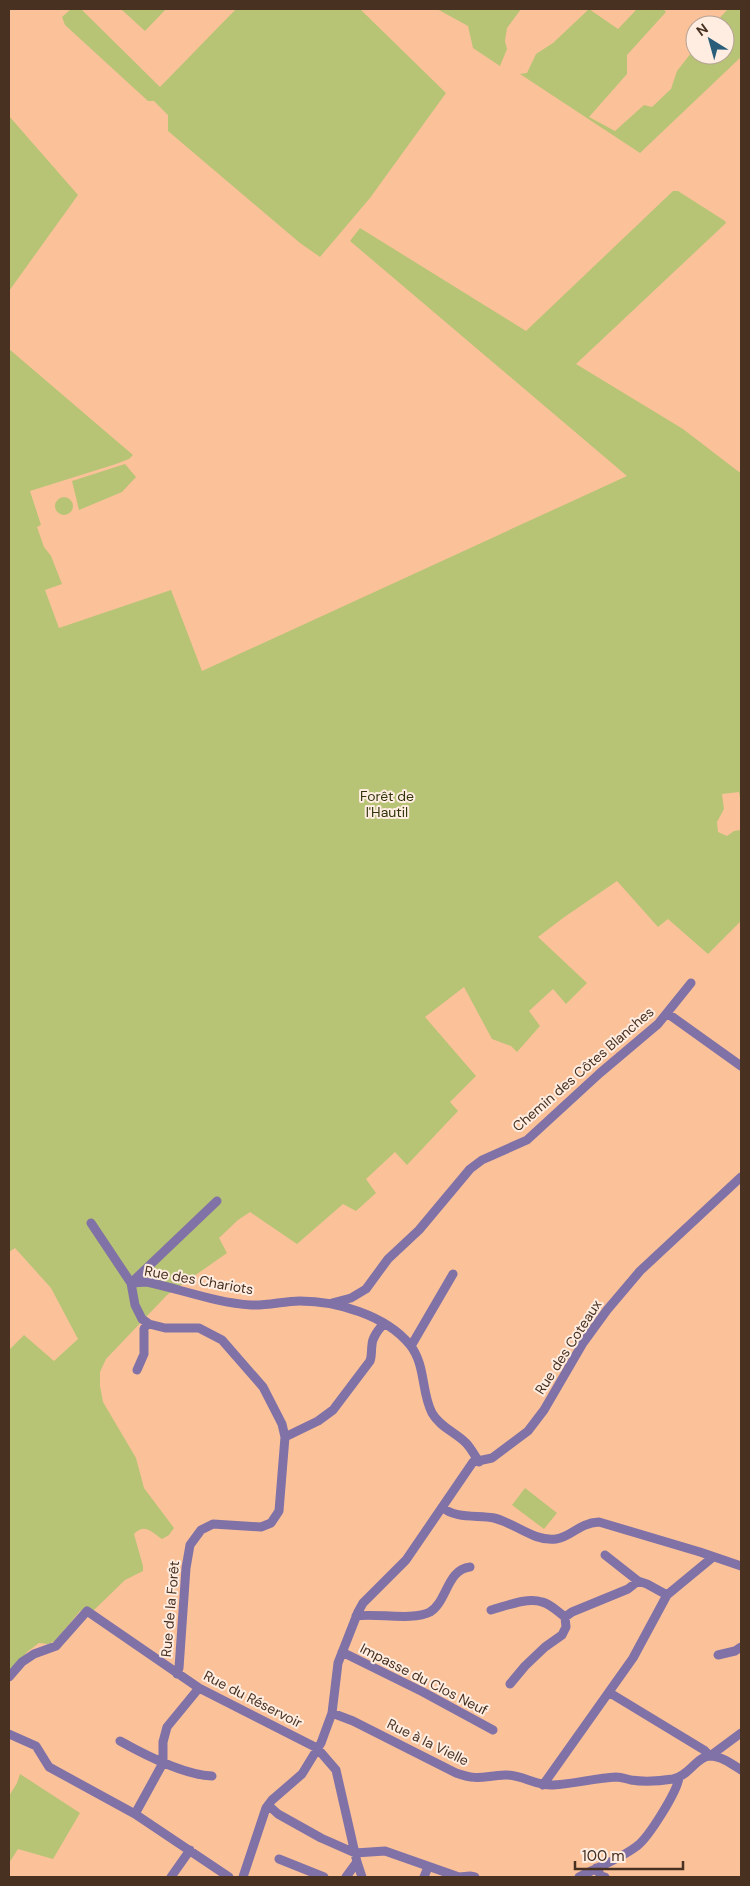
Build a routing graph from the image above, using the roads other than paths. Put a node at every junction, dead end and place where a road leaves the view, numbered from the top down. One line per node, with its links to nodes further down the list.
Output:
1 (691, 983): 2 (street, Chemin des Côtes Blanches)
2 (667, 1013): 3 (street); 9 (street, Chemin des Côtes Blanches)
3 (741, 1066)
4 (741, 1177): 15 (street, Rue des Coteaux)
5 (217, 1201): 8 (street)
6 (91, 1223): 8 (street)
7 (453, 1274): 12 (street)
8 (131, 1283): 9 (street, Rue des Chariots); 10 (street)
9 (332, 1303): 11 (street, Rue des Chariots)
10 (147, 1323): 13 (street); 14 (street, Rue de la Forêt)
11 (384, 1323): 12 (street, Rue des Chariots); 14 (street)
12 (411, 1346): 15 (street, Rue des Chariots)
13 (137, 1370)
14 (285, 1437): 29 (street, Rue de la Forêt)
15 (479, 1462): 16 (street, Rue des Coteaux)
16 (442, 1507): 18 (street); 24 (street)
17 (605, 1554): 21 (street)
18 (713, 1557): 19 (street); 22 (street)
19 (741, 1566)
20 (470, 1567): 24 (street)
21 (638, 1581): 22 (street); 25 (street)
22 (667, 1595): 33 (street)
23 (491, 1610): 25 (street)
24 (356, 1616): 27 (street)
25 (565, 1617): 31 (street)
26 (741, 1647): 28 (street)
27 (342, 1652): 34 (street); 35 (street, Impasse du Clos Neuf)
28 (718, 1655)
29 (177, 1674): 30 (street, Rue du Réservoir); 32 (street, Rue du Réservoir)
30 (9, 1677)
31 (510, 1684)
32 (199, 1688): 39 (street, Rue du Réservoir); 41 (street)
33 (610, 1693): 40 (street); 45 (street)
34 (332, 1713): 39 (street); 45 (street, Rue à la Vielle)
35 (493, 1730)
36 (741, 1733): 40 (street)
37 (9, 1734): 47 (street)
38 (120, 1741): 41 (street)
39 (317, 1748): 46 (street); 49 (street)
40 (710, 1756): 42 (street); 44 (street)
41 (163, 1762): 43 (street); 47 (street)
42 (741, 1770)
43 (212, 1776)
44 (679, 1778): 45 (street, Rue à la Vielle); 52 (street)
45 (543, 1785)
46 (268, 1805): 49 (street); 55 (street)
47 (135, 1814): 48 (street)
48 (190, 1850): 53 (street); 54 (street)
49 (356, 1858): 51 (street); 57 (street); 58 (street)
50 (280, 1859): 56 (street)
51 (428, 1867): 59 (street); 60 (street)
52 (596, 1868): 61 (street); 62 (street)
53 (172, 1877)
54 (229, 1877)
55 (242, 1877)
56 (324, 1877)
57 (346, 1877)
58 (362, 1877)
59 (424, 1877)
60 (475, 1877)
61 (579, 1877)
62 (605, 1877)

